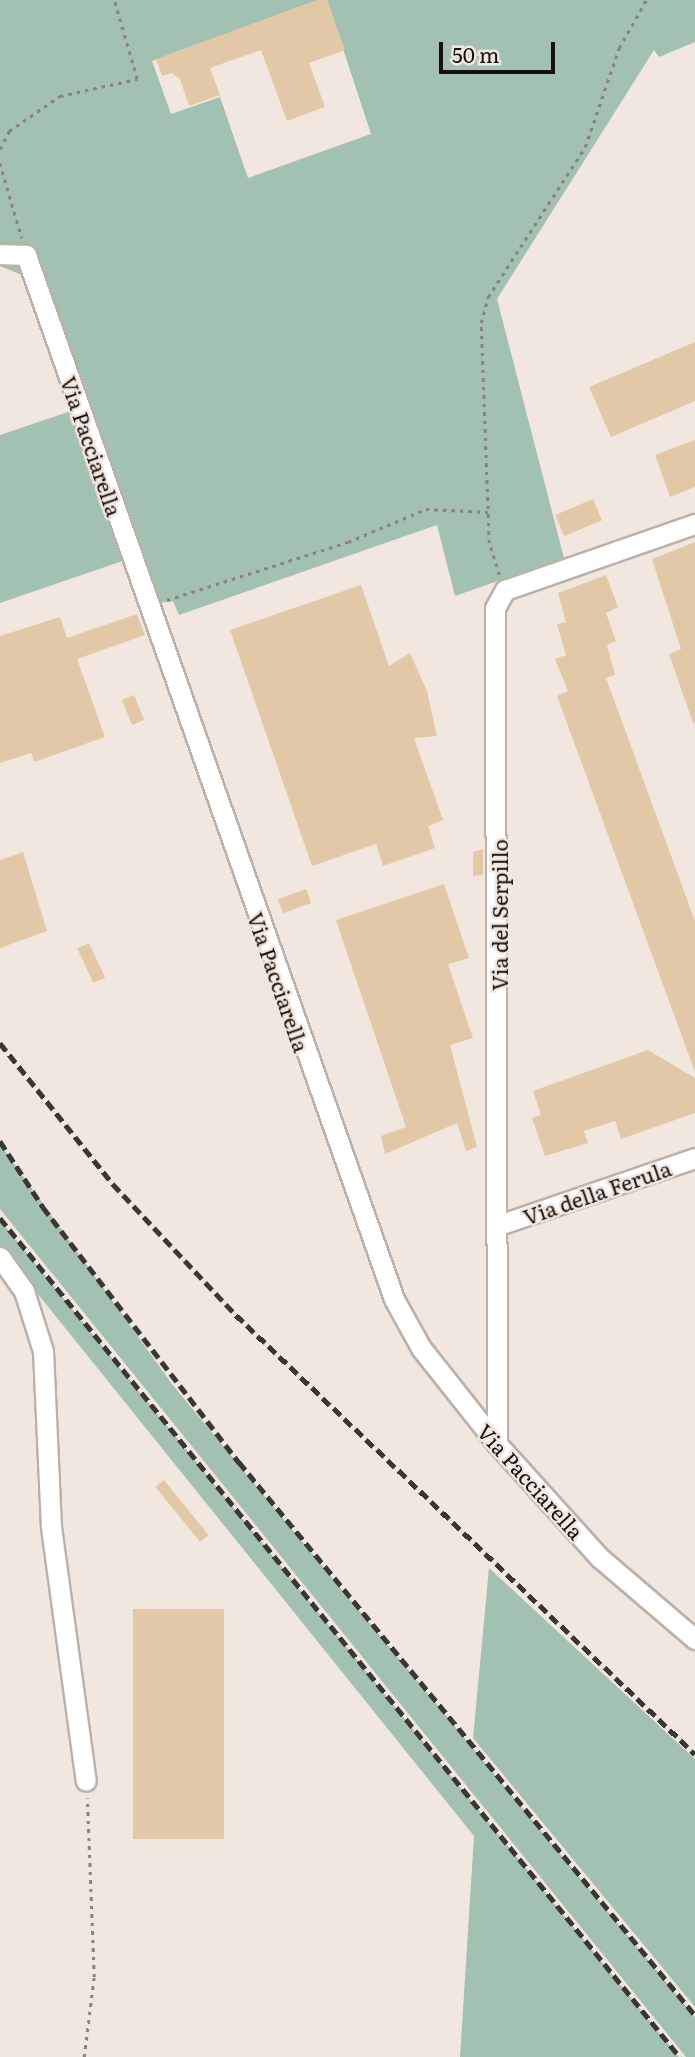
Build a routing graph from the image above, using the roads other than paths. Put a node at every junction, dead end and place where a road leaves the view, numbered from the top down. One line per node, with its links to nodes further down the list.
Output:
1 (0, 254): 6 (street, Via Pacciarella)
2 (695, 524): 4 (street, Via del Serpillo)
3 (695, 1158): 4 (street, Via della Ferula)
4 (499, 1226): 6 (street, Via del Serpillo)
5 (0, 1257): 8 (street)
6 (497, 1444): 7 (street, Via Pacciarella)
7 (695, 1640)
8 (86, 1781)

